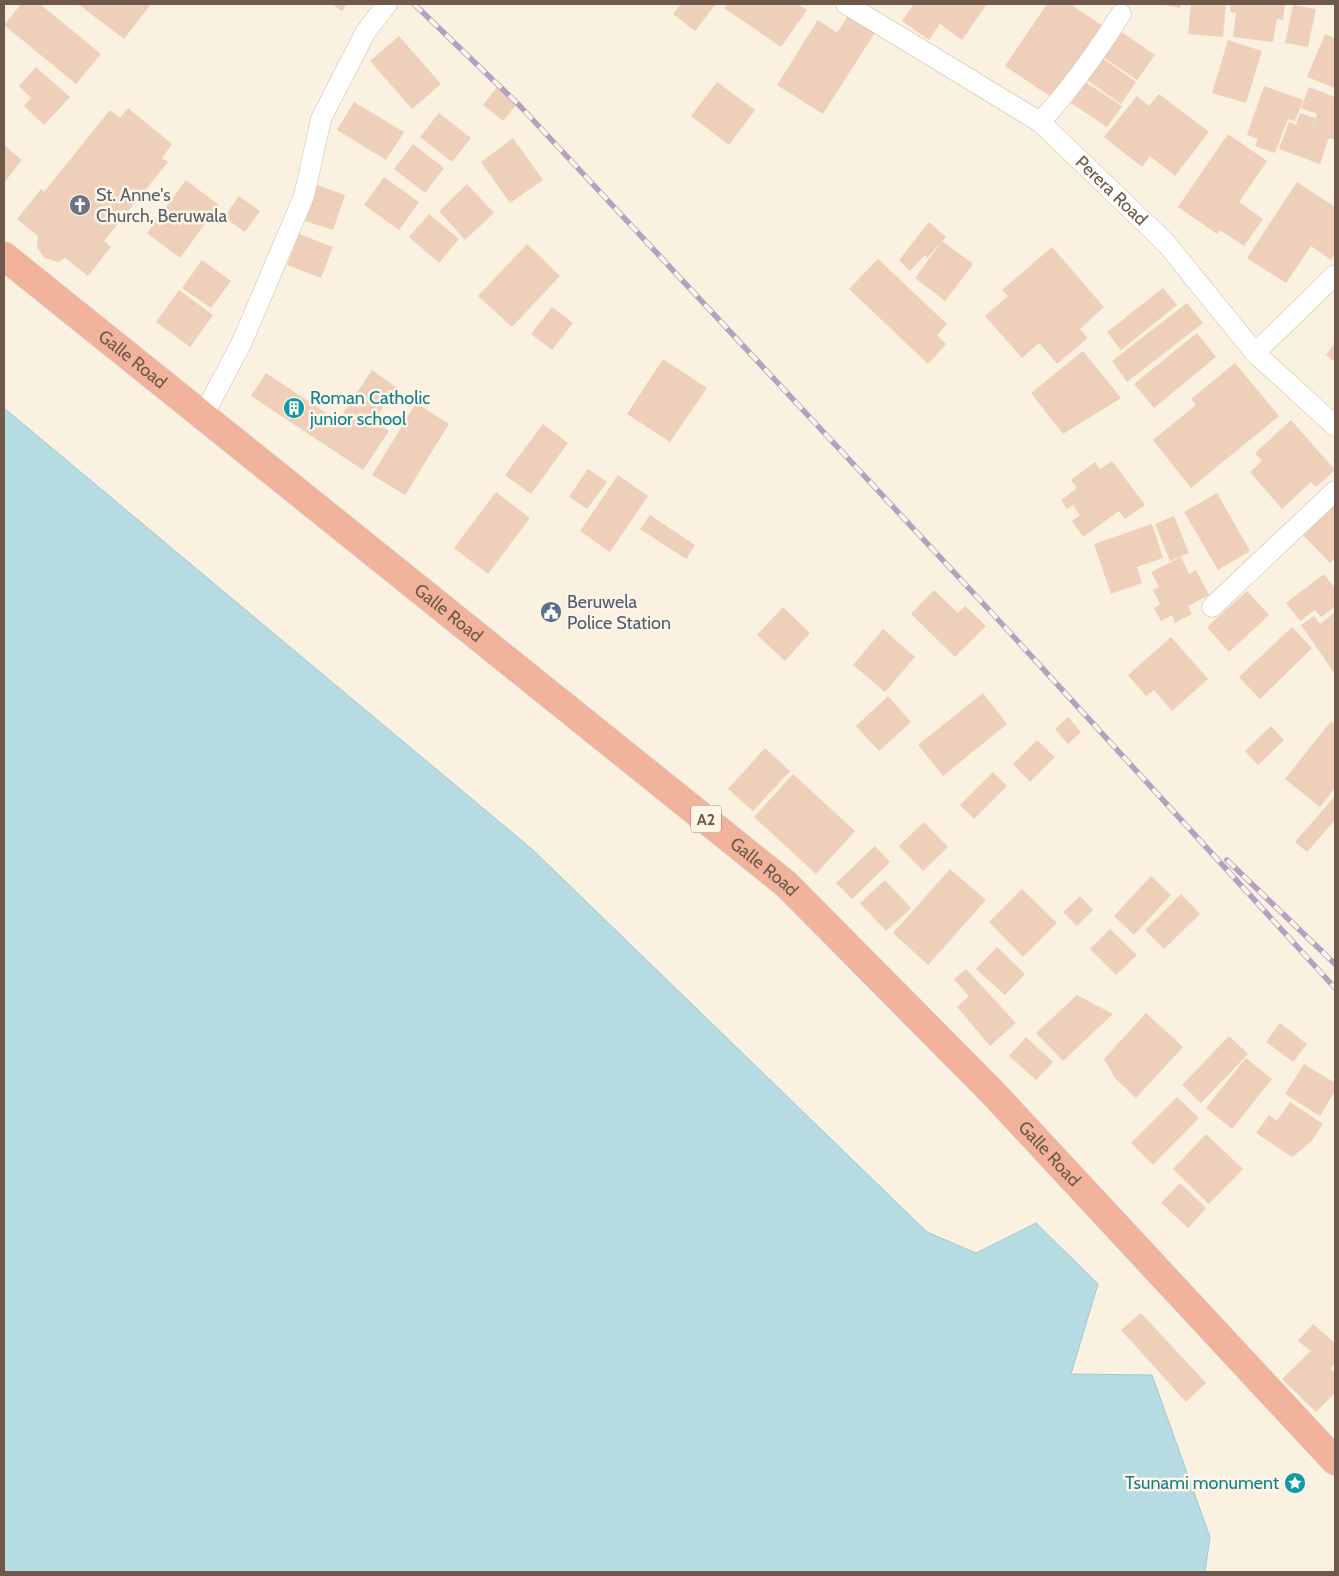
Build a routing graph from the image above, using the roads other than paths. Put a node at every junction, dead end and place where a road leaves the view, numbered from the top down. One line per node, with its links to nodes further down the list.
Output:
1 (387, 4): 8 (street)
2 (846, 4): 4 (street, Perera Road)
3 (1121, 14): 4 (street)
4 (1040, 122): 7 (street, Perera Road)
5 (4, 256): 8 (highway, Galle Road / A2)
6 (1335, 275): 7 (street)
7 (1255, 353): 9 (street, Perera Road)
8 (204, 416): 12 (highway, Galle Road / A2)
9 (1335, 426)
10 (1335, 491): 11 (street)
11 (1212, 607)
12 (1335, 1461)

